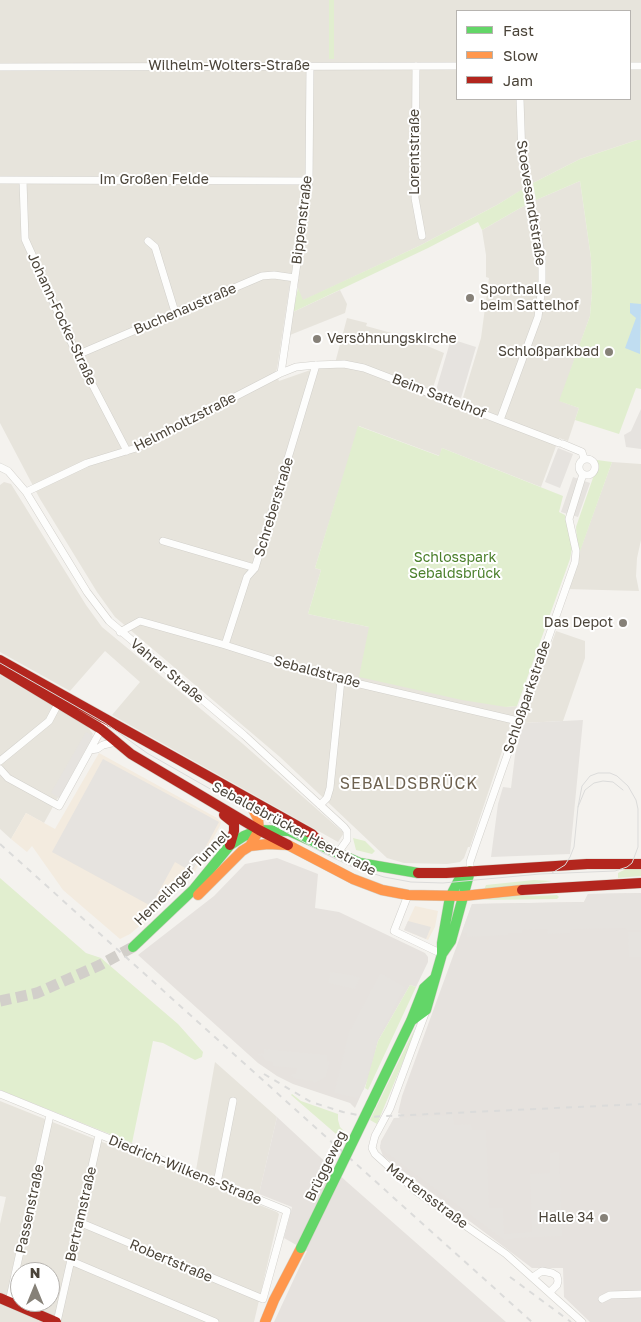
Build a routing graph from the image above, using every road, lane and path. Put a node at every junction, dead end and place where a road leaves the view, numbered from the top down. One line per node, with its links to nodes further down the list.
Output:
1 (310, 66): 2 (street, Wilhelm-Wolters-Straße); 4 (street, Wilhelm-Wolters-Straße); 8 (street, Bippenstraße)
2 (416, 66): 3 (street, Wilhelm-Wolters-Straße); 9 (street, Lorentstraße)
3 (456, 66)
4 (0, 67)
5 (520, 100): 16 (street, Stoevesandtstraße)
6 (0, 180): 7 (street, Im Großen Felde)
7 (23, 180): 8 (street, Im Großen Felde); 13 (street, Johann-Focke-Straße)
8 (309, 181): 11 (street, Bippenstraße)
9 (422, 236)
10 (148, 241): 12 (street)
11 (295, 278): 12 (street, Buchenaustraße); 15 (street, Bippenstraße)
12 (175, 312): 13 (street, Buchenaustraße)
13 (77, 355): 17 (street, Johann-Focke-Straße)
14 (316, 365): 15 (street, Helmholtzstraße); 16 (street, Beim Sattelhof); 23 (street, Schreberstraße)
15 (280, 374): 17 (street, Helmholtzstraße)
16 (500, 420): 18 (street, Beim Sattelhof)
17 (127, 451): 21 (street, Helmholtzstraße)
18 (584, 459): 20 (street); 20 (street)
19 (0, 467): 21 (street, Vahrer Straße)
20 (583, 474): 30 (street, Schloßparkstraße)
21 (26, 492): 24 (street, Vahrer Straße)
22 (163, 541): 23 (street)
23 (256, 568): 25 (street, Schreberstraße)
24 (120, 632): 25 (street, Sebaldstraße); 38 (street, Vahrer Straße)
25 (225, 645): 28 (street, Sebaldstraße)
26 (0, 660): 31 (main road, Sebaldsbrücker Heerstraße)
27 (0, 668): 29 (main road, Sebaldsbrücker Heerstraße)
28 (341, 680): 30 (street, Sebaldstraße); 38 (street)
29 (59, 702): 31 (main road, Sebaldsbrücker Heerstraße); 34 (street)
30 (518, 721): 46 (street, Schloßparkstraße)
31 (104, 724): 32 (main road, Sebaldsbrücker Heerstraße); 33 (street); 37 (main road, Sebaldsbrücker Heerstraße)
32 (116, 742): 33 (street); 36 (main road, Sebaldsbrücker Heerstraße)
33 (90, 750): 35 (street)
34 (0, 761)
35 (0, 769)
36 (194, 792): 39 (main road, Sebaldsbrücker Heerstraße); 40 (main road)
37 (248, 799): 39 (main road); 43 (main road, Sebaldsbrücker Heerstraße)
38 (320, 805): 44 (street, Vahrer Straße)
39 (259, 830): 40 (main road, Hemelinger Tunnel); 41 (main road, Sebaldsbrücker Heerstraße); 42 (main road); 43 (main road, Hemelinger Tunnel)
40 (230, 845): 42 (main road, Hemelinger Tunnel)
41 (288, 845): 42 (main road, Hemelinger Tunnel); 48 (main road, Sebaldsbrücker Heerstraße)
42 (250, 846)
43 (323, 846): 44 (main road, Sebaldsbrücker Heerstraße)
44 (337, 854): 46 (main road, Sebaldsbrücker Heerstraße)
45 (641, 864): 46 (main road, Sebaldsbrücker Heerstraße)
46 (468, 868): 49 (main road, Brüggeweg); 50 (main road, Brüggeweg)
47 (641, 883): 49 (main road, Sebaldsbrücker Heerstraße)
48 (408, 895): 50 (main road, Sebaldsbrücker Heerstraße); 51 (street)
49 (463, 896): 50 (main road, Sebaldsbrücker Heerstraße); 51 (main road, Brüggeweg)
50 (450, 897): 51 (main road, Brüggeweg)
51 (442, 954): 52 (main road, Brüggeweg)
52 (436, 978): 53 (main road, Brüggeweg); 54 (main road, Brüggeweg)
53 (426, 1010): 54 (main road, Brüggeweg); 62 (street, Martensstraße)
54 (411, 1021): 70 (main road, Brüggeweg, bridge)
55 (0, 1094): 57 (street, Diedrich-Wilkens-Straße)
56 (232, 1101): 59 (street)
57 (50, 1115): 58 (street, Diedrich-Wilkens-Straße); 67 (street, Passenstraße)
58 (99, 1135): 59 (street, Diedrich-Wilkens-Straße); 60 (street, Bertramstraße)
59 (217, 1183): 65 (street, Diedrich-Wilkens-Straße)
60 (79, 1222): 61 (street, Bertramstraße); 65 (street, Robertstraße)
61 (71, 1261): 68 (street, Bertramstraße); 69 (street)
62 (533, 1277): 63 (street, Martensstraße); 63 (street)
63 (550, 1292): 71 (street, Martensstraße)
64 (641, 1294): 66 (street)
65 (263, 1299)
66 (602, 1299)
67 (5, 1300): 68 (main road)
68 (56, 1322)
69 (215, 1322)
70 (265, 1322)
71 (582, 1322)

